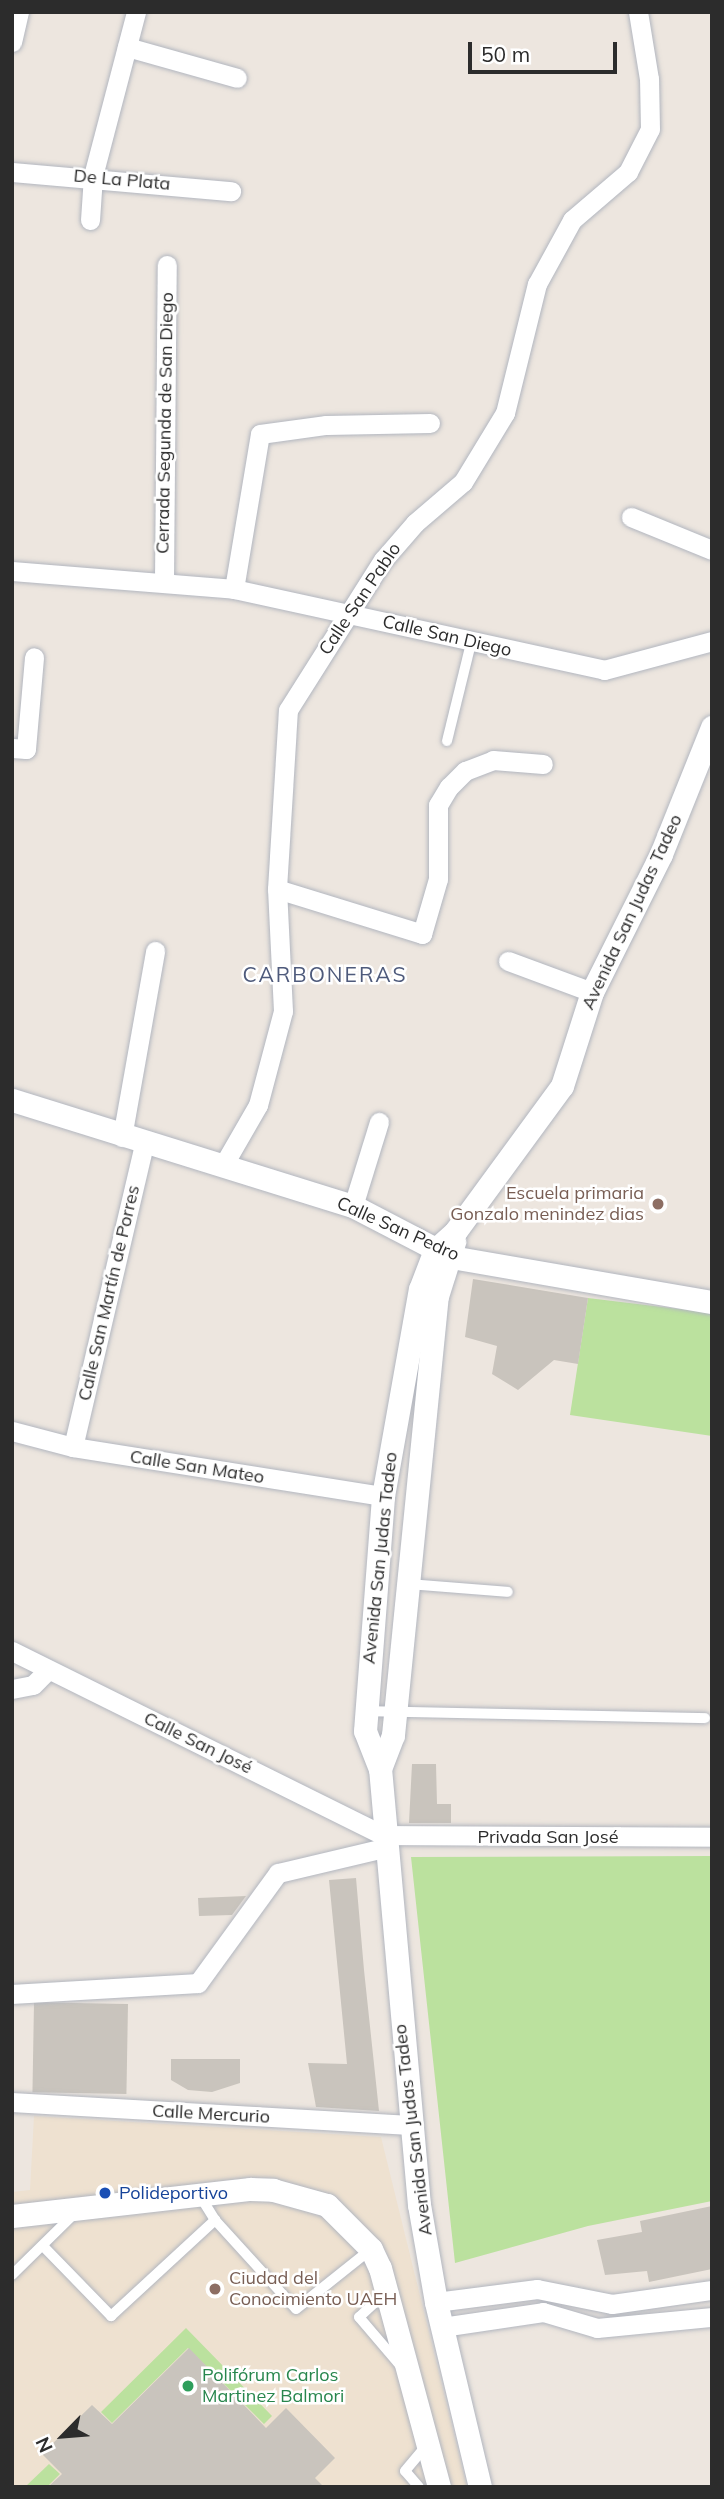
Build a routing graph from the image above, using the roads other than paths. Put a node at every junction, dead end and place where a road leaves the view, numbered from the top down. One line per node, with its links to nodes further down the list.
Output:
1 (19, 12): 4 (street)
2 (136, 12): 5 (street)
3 (638, 12): 18 (street, Calle San Pablo)
4 (12, 42)
5 (127, 47): 6 (street); 8 (street)
6 (237, 78)
7 (12, 172): 8 (street, De La Plata)
8 (93, 176): 9 (street, De La Plata); 10 (street)
9 (231, 191)
10 (90, 220)
11 (167, 265): 16 (street, Cerrada Segunda de San Diego)
12 (430, 423): 17 (street)
13 (631, 517): 14 (street)
14 (712, 550)
15 (12, 571): 16 (street, Calle San Diego)
16 (164, 581): 17 (street, Calle San Diego)
17 (234, 589): 18 (street, Calle San Diego)
18 (347, 613): 20 (street, Calle San Diego); 26 (street, Calle San Pablo)
19 (712, 641): 20 (street, Calle San Diego)
20 (471, 643): 23 (lane)
21 (34, 657): 24 (street)
22 (712, 727): 29 (street, Avenida San Judas Tadeo)
23 (447, 741)
24 (12, 748)
25 (543, 764): 26 (street)
26 (277, 889): 34 (street, Calle San Pablo)
27 (155, 951): 32 (street)
28 (508, 961): 29 (street)
29 (592, 992): 36 (street, Avenida San Judas Tadeo)
30 (12, 1101): 32 (street, Calle San Pedro)
31 (379, 1122): 35 (street)
32 (122, 1137): 33 (street, Calle San Pedro)
33 (145, 1140): 34 (street, Calle San Pedro); 39 (street, Calle San Martín de Porres)
34 (224, 1164): 35 (street, Calle San Pedro)
35 (353, 1206): 36 (street, Calle San Pedro)
36 (443, 1253): 37 (street, Calle San Pedro); 40 (street, Avenida San Judas Tadeo); 41 (street, Avenida San Judas Tadeo)
37 (712, 1303)
38 (12, 1431): 39 (street, Calle San Mateo)
39 (73, 1447): 40 (street, Calle San Mateo)
40 (383, 1496): 46 (street, Avenida San Judas Tadeo)
41 (407, 1584): 42 (lane); 47 (street, Avenida San Judas Tadeo)
42 (508, 1592)
43 (12, 1651): 44 (street, Calle San José)
44 (48, 1670): 45 (street); 51 (street, Calle San José)
45 (12, 1689)
46 (365, 1710): 47 (lane); 49 (street, Avenida San Judas Tadeo)
47 (393, 1714): 48 (lane); 49 (street, Avenida San Judas Tadeo)
48 (705, 1718)
49 (380, 1769): 51 (street, Avenida San Judas Tadeo)
50 (712, 1837): 51 (street, Privada San José)
51 (384, 1842): 52 (street); 54 (street, Avenida San Judas Tadeo)
52 (12, 1994)
53 (12, 2102): 54 (street, Calle Mercurio)
54 (409, 2125): 64 (street, Avenida San Judas Tadeo)
55 (198, 2193): 56 (street); 58 (lane); 60 (street)
56 (78, 2210): 57 (street); 59 (lane)
57 (12, 2216)
58 (215, 2220): 59 (lane); 60 (lane)
59 (43, 2246): 61 (lane)
60 (371, 2249): 63 (street)
61 (12, 2275)
62 (712, 2290): 64 (street)
63 (387, 2291): 67 (street); 67 (lane)
64 (436, 2302): 66 (street, Avenida San Judas Tadeo)
65 (712, 2316): 66 (street)
66 (442, 2327): 71 (street, Avenida San Judas Tadeo)
67 (411, 2378): 68 (street)
68 (427, 2443): 69 (lane); 70 (street)
69 (419, 2487)
70 (439, 2487)
71 (480, 2487)

